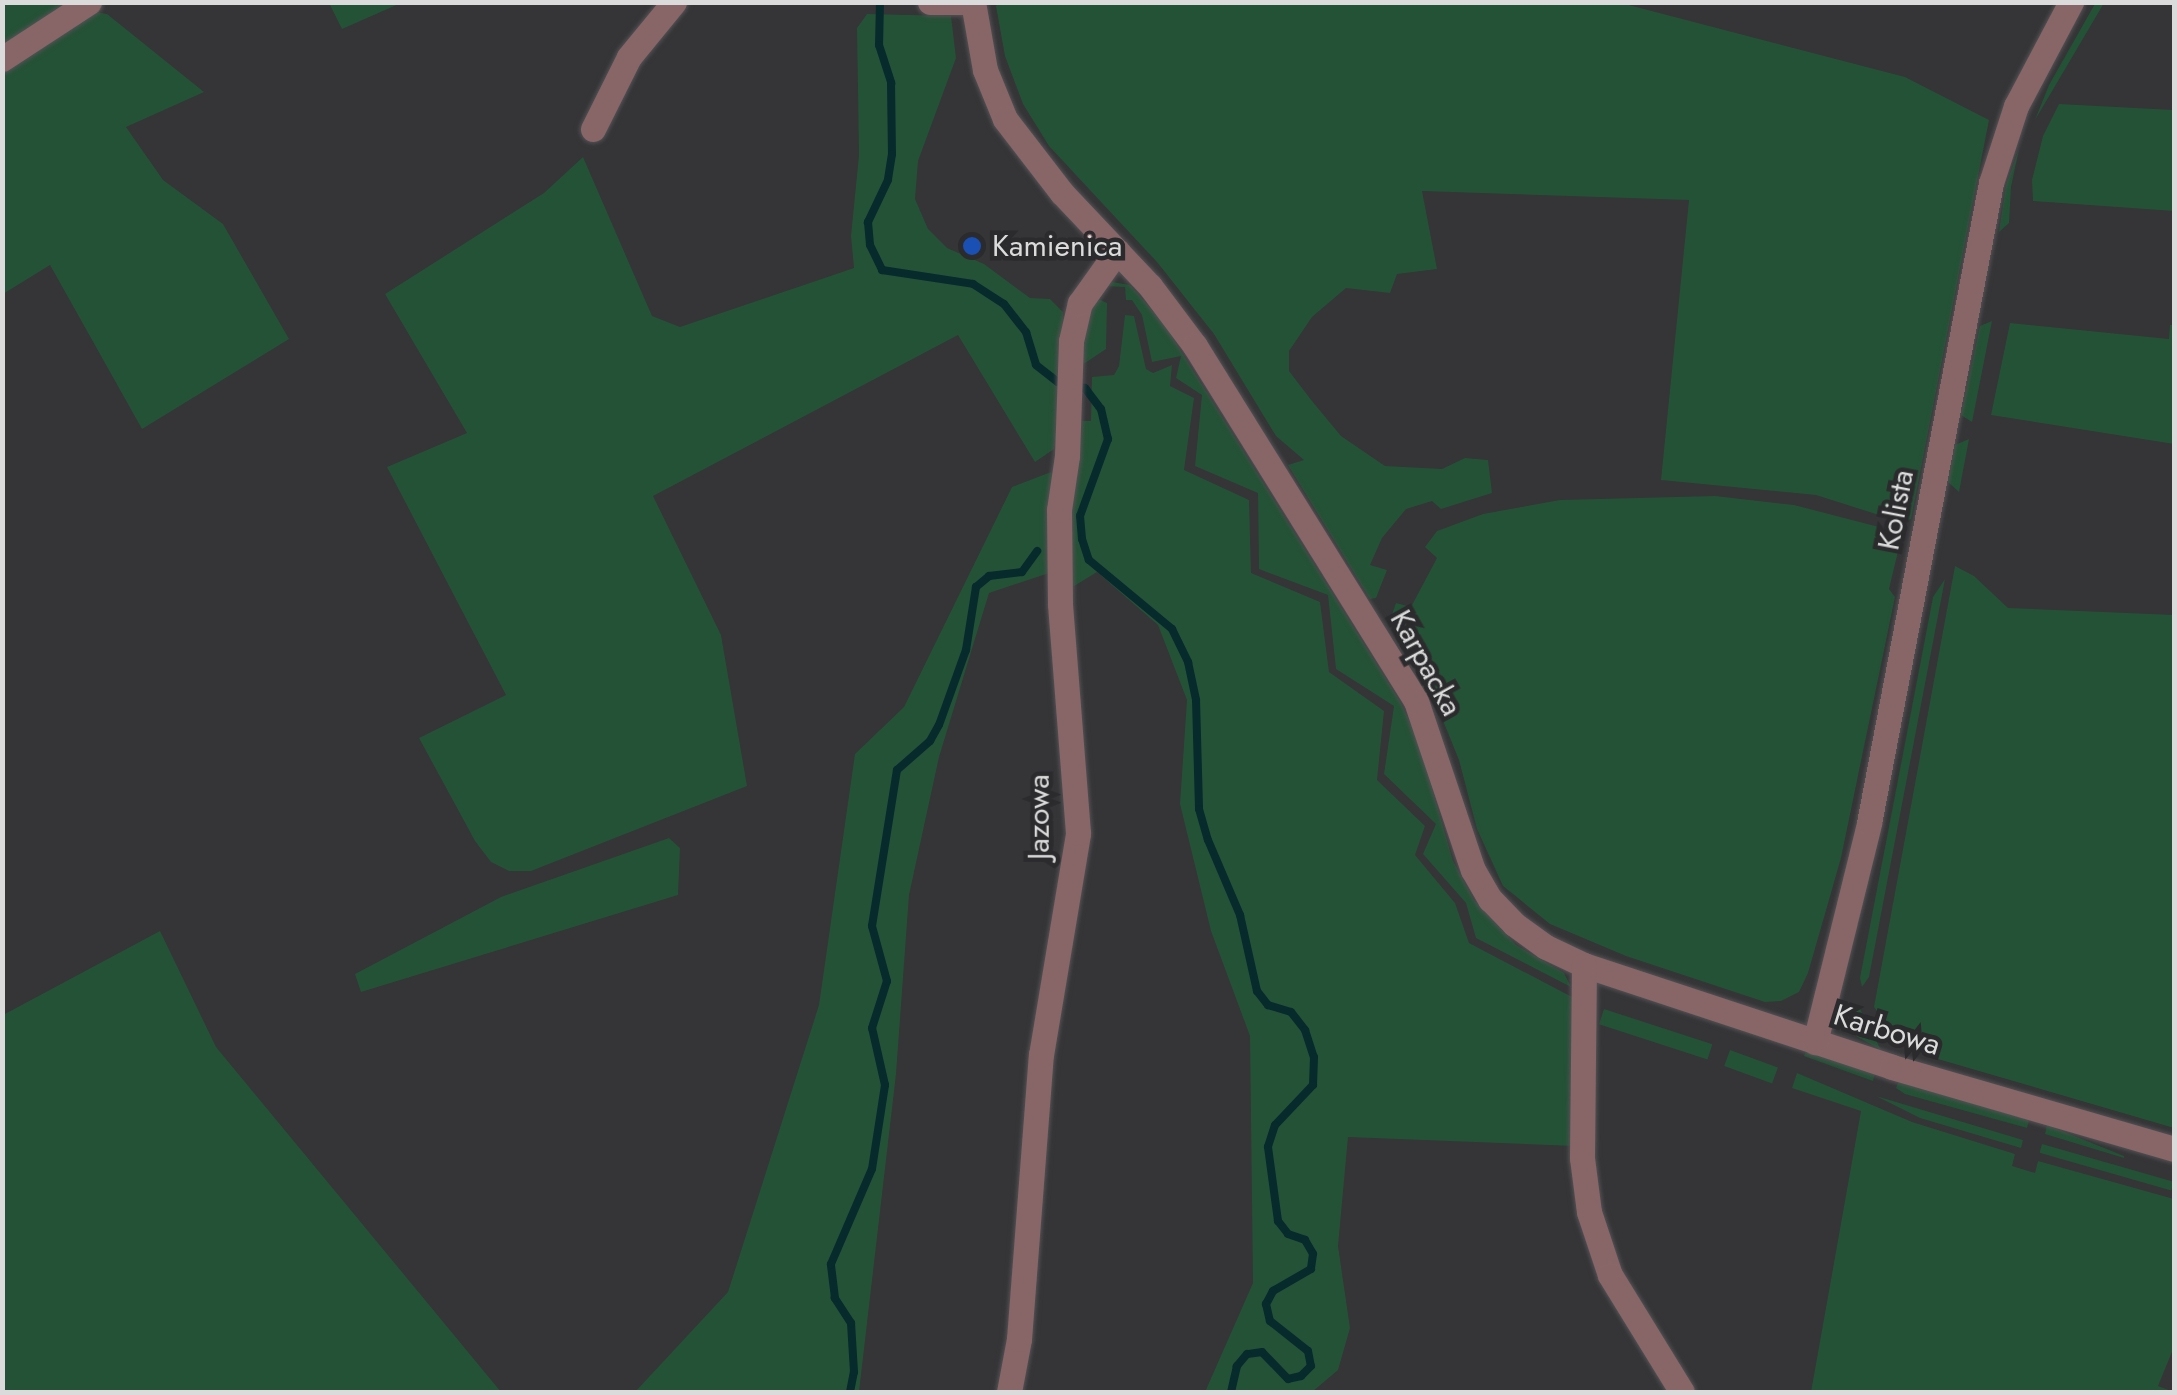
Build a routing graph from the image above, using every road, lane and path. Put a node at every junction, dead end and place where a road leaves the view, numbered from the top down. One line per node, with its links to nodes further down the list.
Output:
1 (90, 2): 7 (street)
2 (674, 2): 8 (street)
3 (930, 2): 4 (street)
4 (962, 2)
5 (972, 2): 9 (street, Karpacka)
6 (2071, 2): 11 (street, Kolista)
7 (2, 59)
8 (593, 130)
9 (1117, 251): 10 (street, Karpacka); 13 (street, Jazowa)
10 (1584, 965): 11 (street, Karbowa); 14 (street)
11 (1815, 1042): 12 (street, Karbowa)
12 (2174, 1149)
13 (1009, 1392)
14 (1682, 1392)

